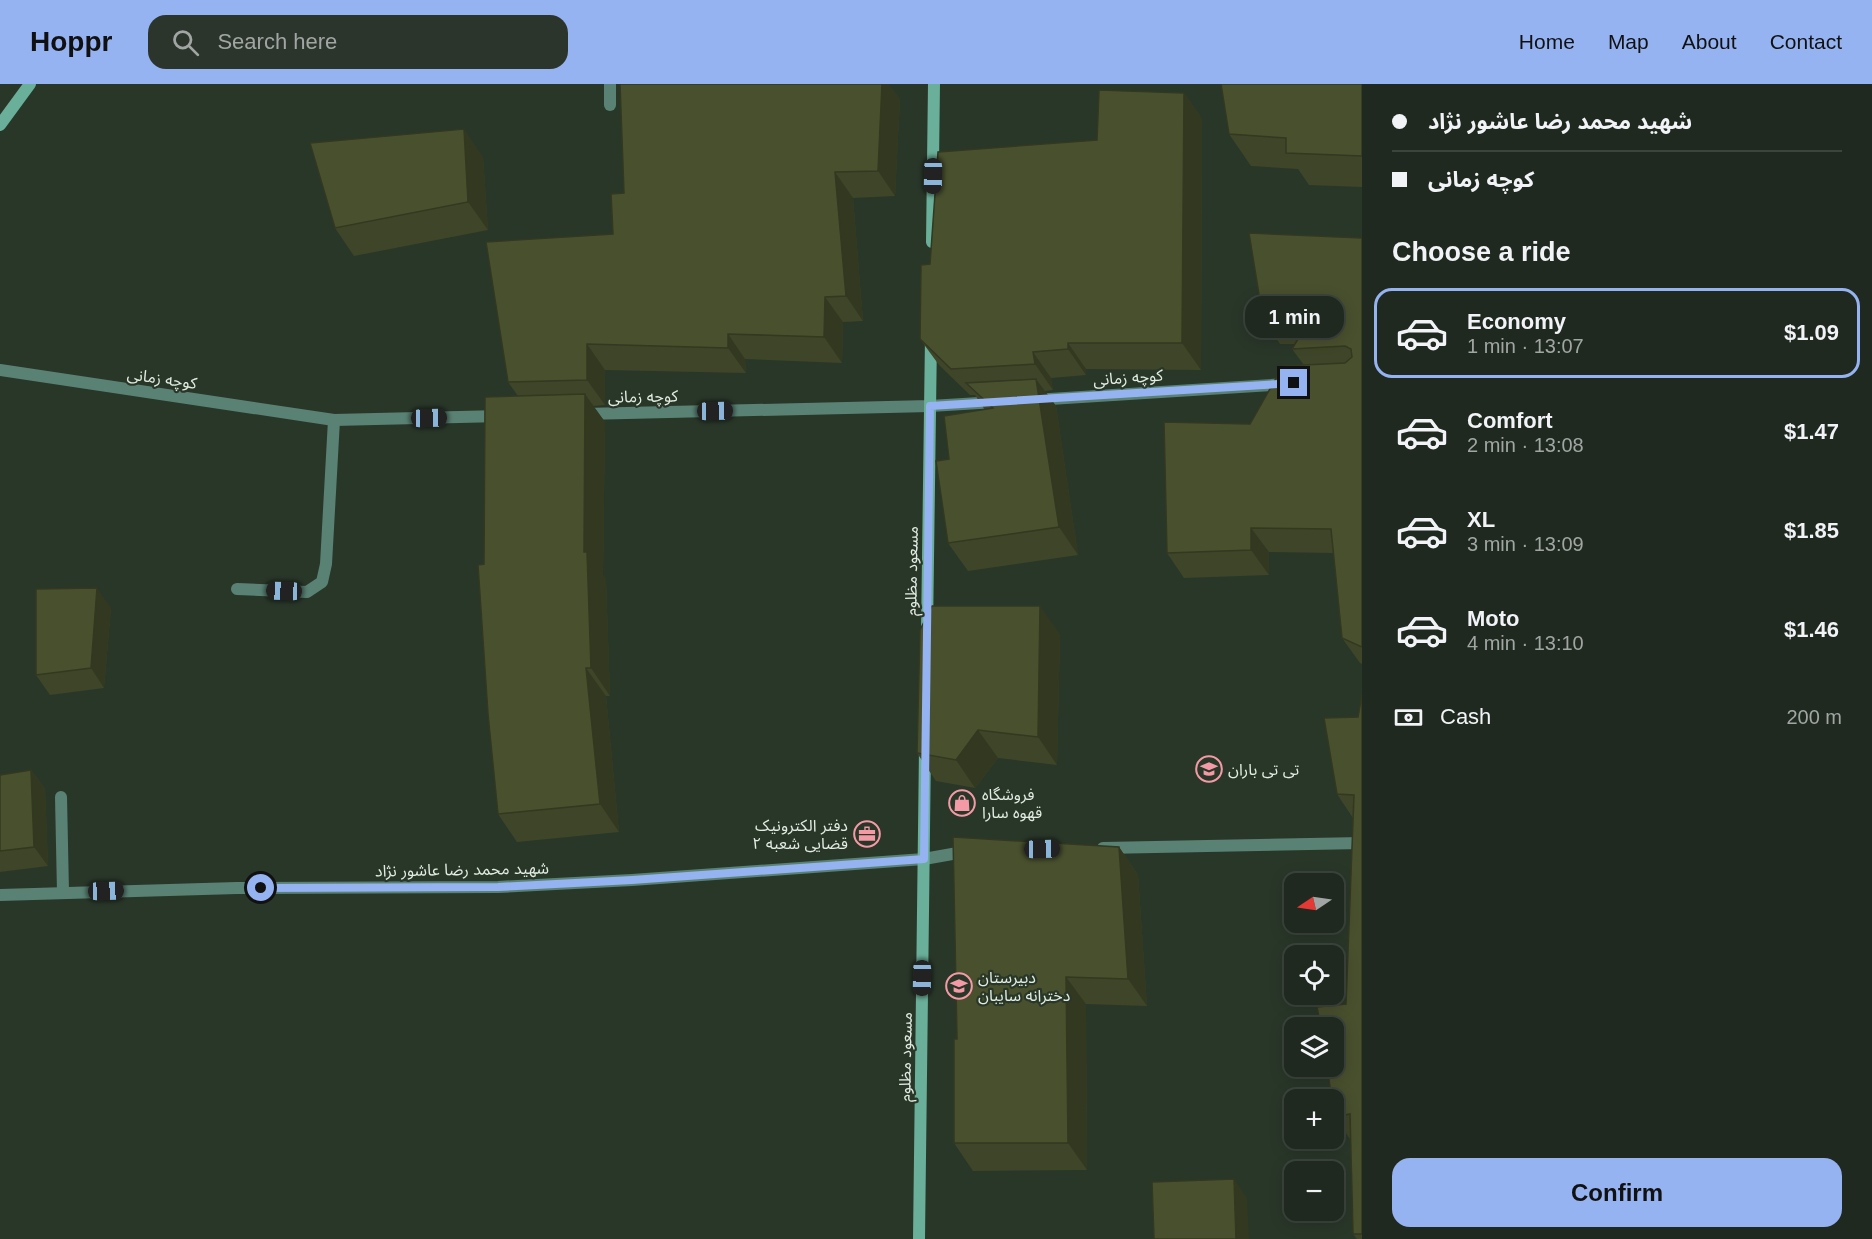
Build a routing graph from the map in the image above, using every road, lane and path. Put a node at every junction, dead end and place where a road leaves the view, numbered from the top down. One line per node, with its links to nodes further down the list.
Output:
1 (30, 84): 5 (street)
2 (610, 84): 4 (street)
3 (934, 84): 6 (street)
4 (610, 105)
5 (0, 125)
6 (932, 251)
7 (931, 322): 10 (street, مسعود مظلوم)
8 (0, 370): 13 (street, کوچه زمانی)
9 (1304, 383): 10 (street, کوچه زمانی)
10 (930, 406): 11 (street, کوچه زمانی); 15 (street, مسعود مظلوم)
11 (572, 414)
12 (512, 416): 13 (street, کوچه زمانی)
13 (334, 420): 14 (street)
14 (237, 590)
15 (927, 644)
16 (926, 740): 21 (street, مسعود مظلوم)
17 (61, 797): 22 (street)
18 (1362, 843): 19 (street)
19 (1091, 848)
20 (986, 850): 21 (street, شهید محمد رضا عاشور نژاد)
21 (924, 859): 22 (street, شهید محمد رضا عاشور نژاد); 24 (street, مسعود مظلوم)
22 (63, 892): 23 (street, شهید محمد رضا عاشور نژاد)
23 (0, 895)
24 (919, 1239)

